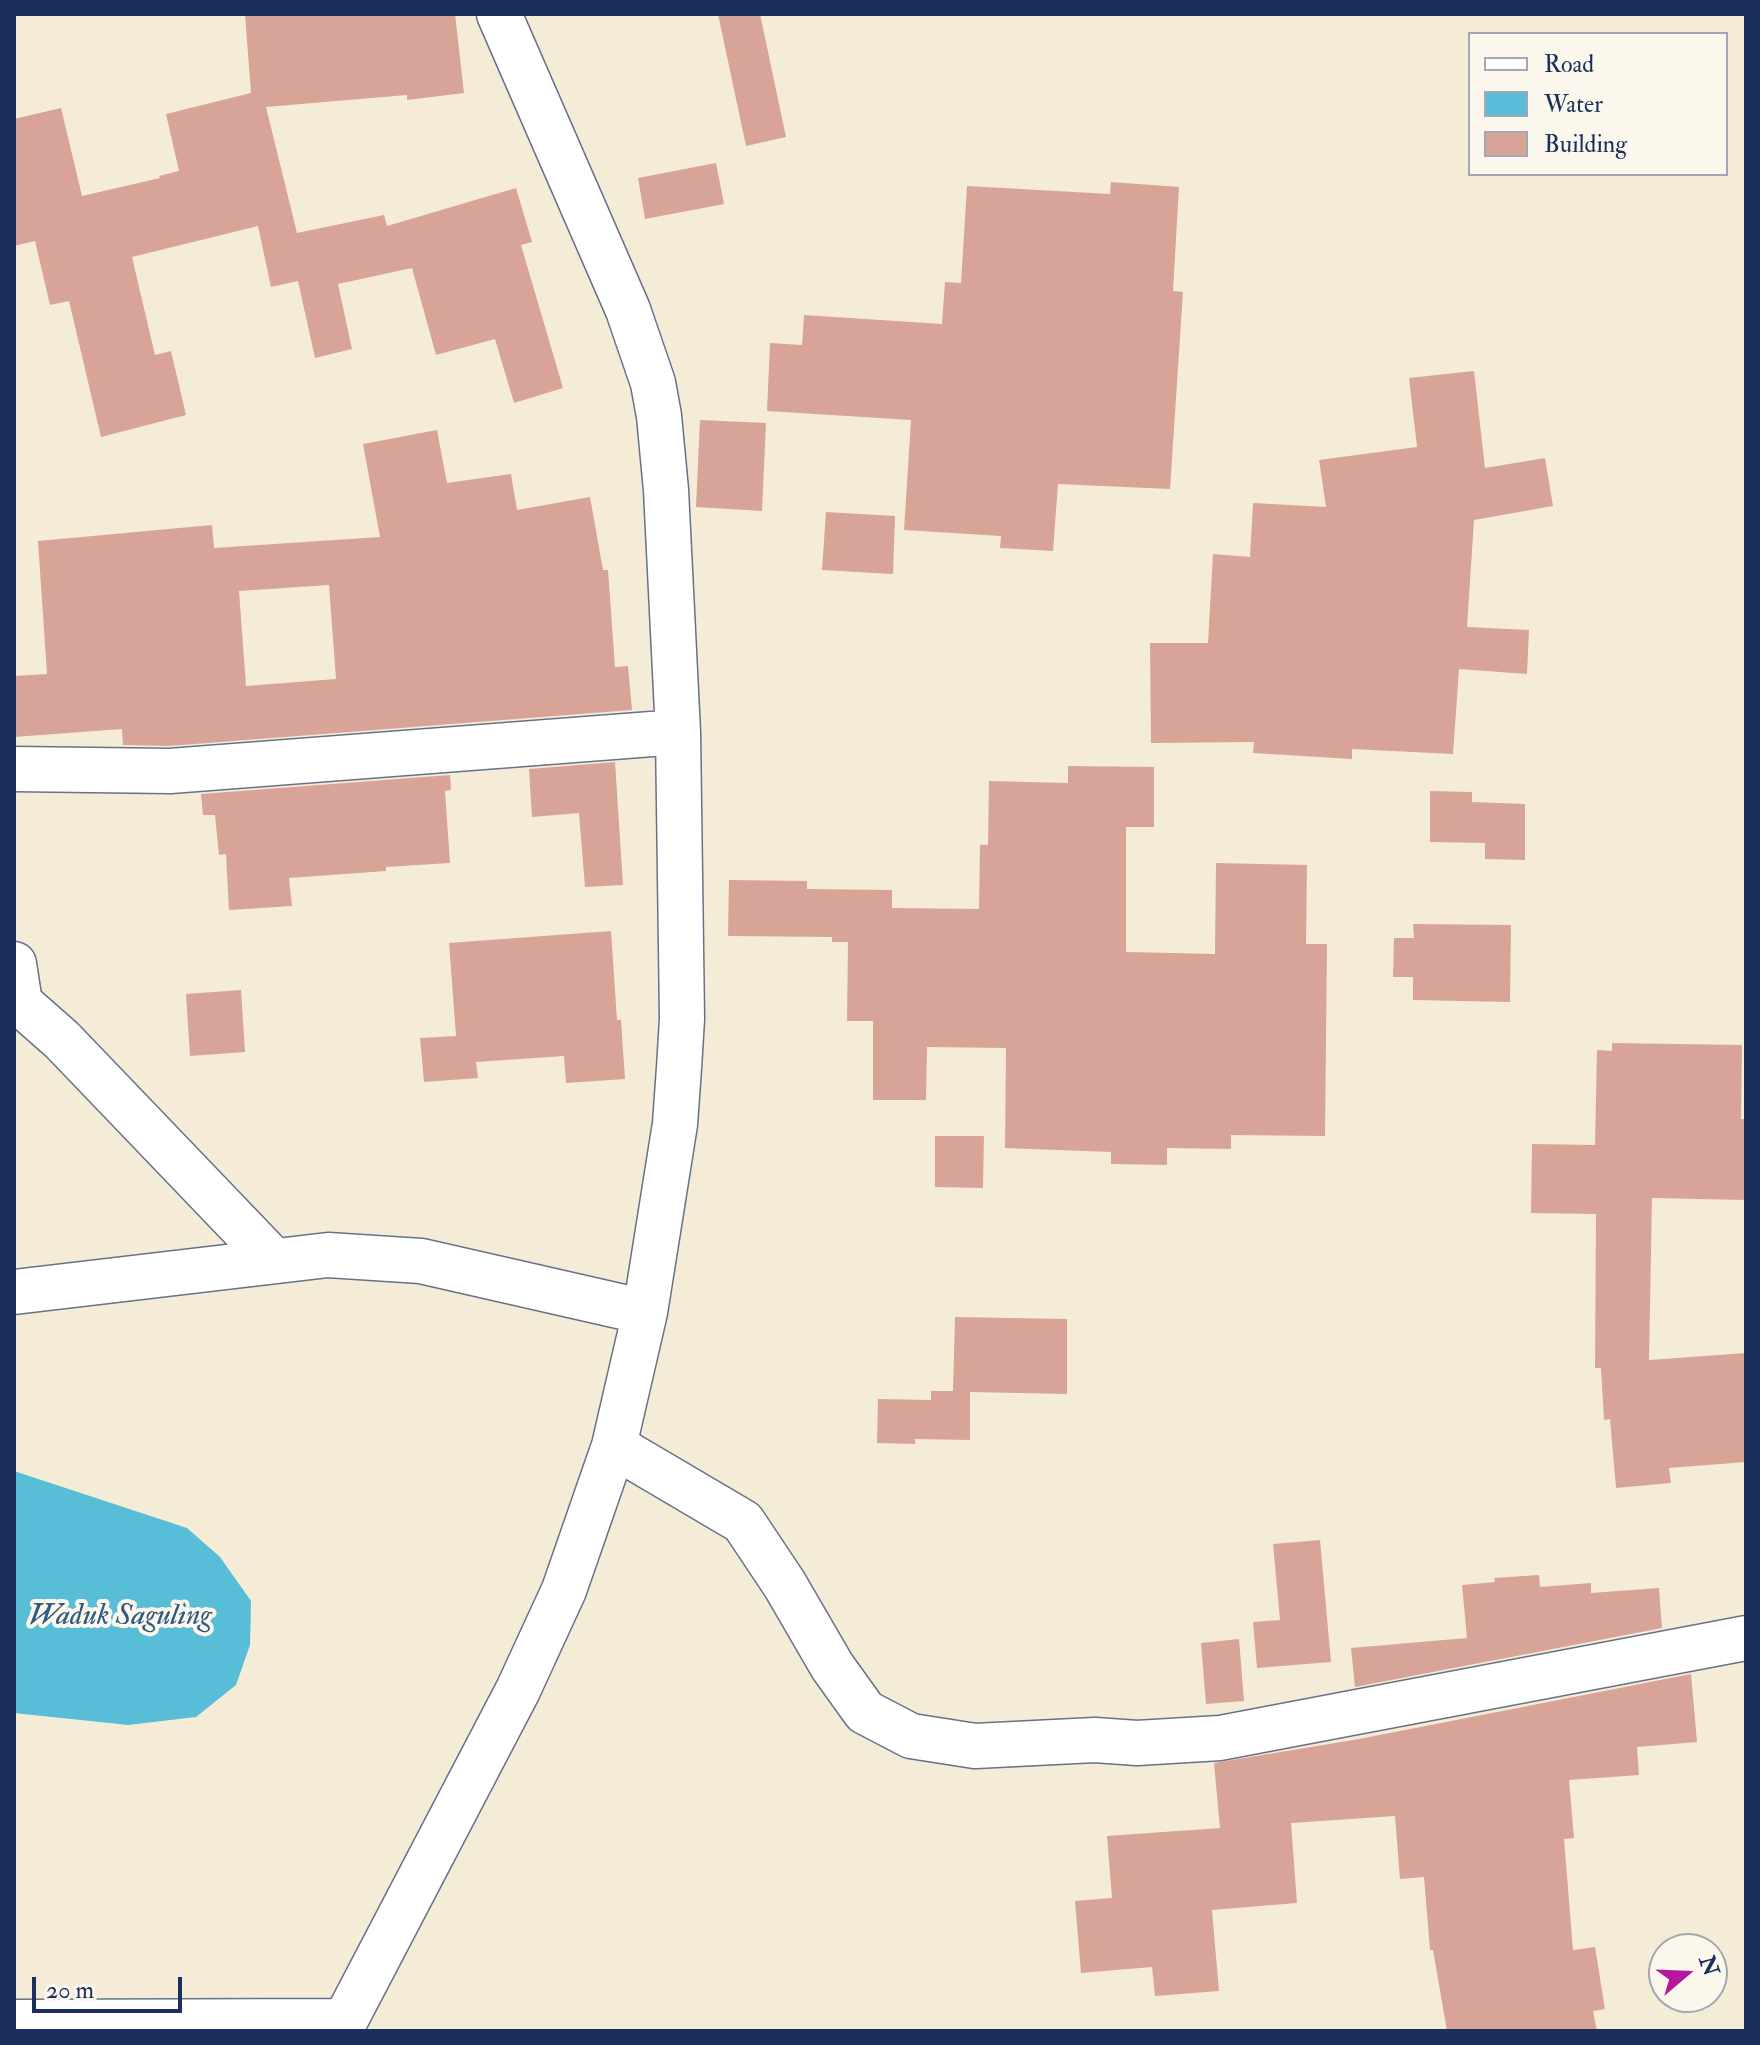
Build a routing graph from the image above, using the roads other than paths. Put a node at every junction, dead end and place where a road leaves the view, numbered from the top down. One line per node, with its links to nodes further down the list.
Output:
1 (499, 14): 2 (street)
2 (678, 732): 3 (street); 7 (street)
3 (14, 769)
4 (16, 990): 5 (street)
5 (273, 1260): 6 (street); 7 (street)
6 (14, 1292)
7 (645, 1312): 8 (street)
8 (614, 1446): 9 (street); 11 (street)
9 (1746, 1638)
10 (14, 2022): 11 (street)
11 (344, 2026)

